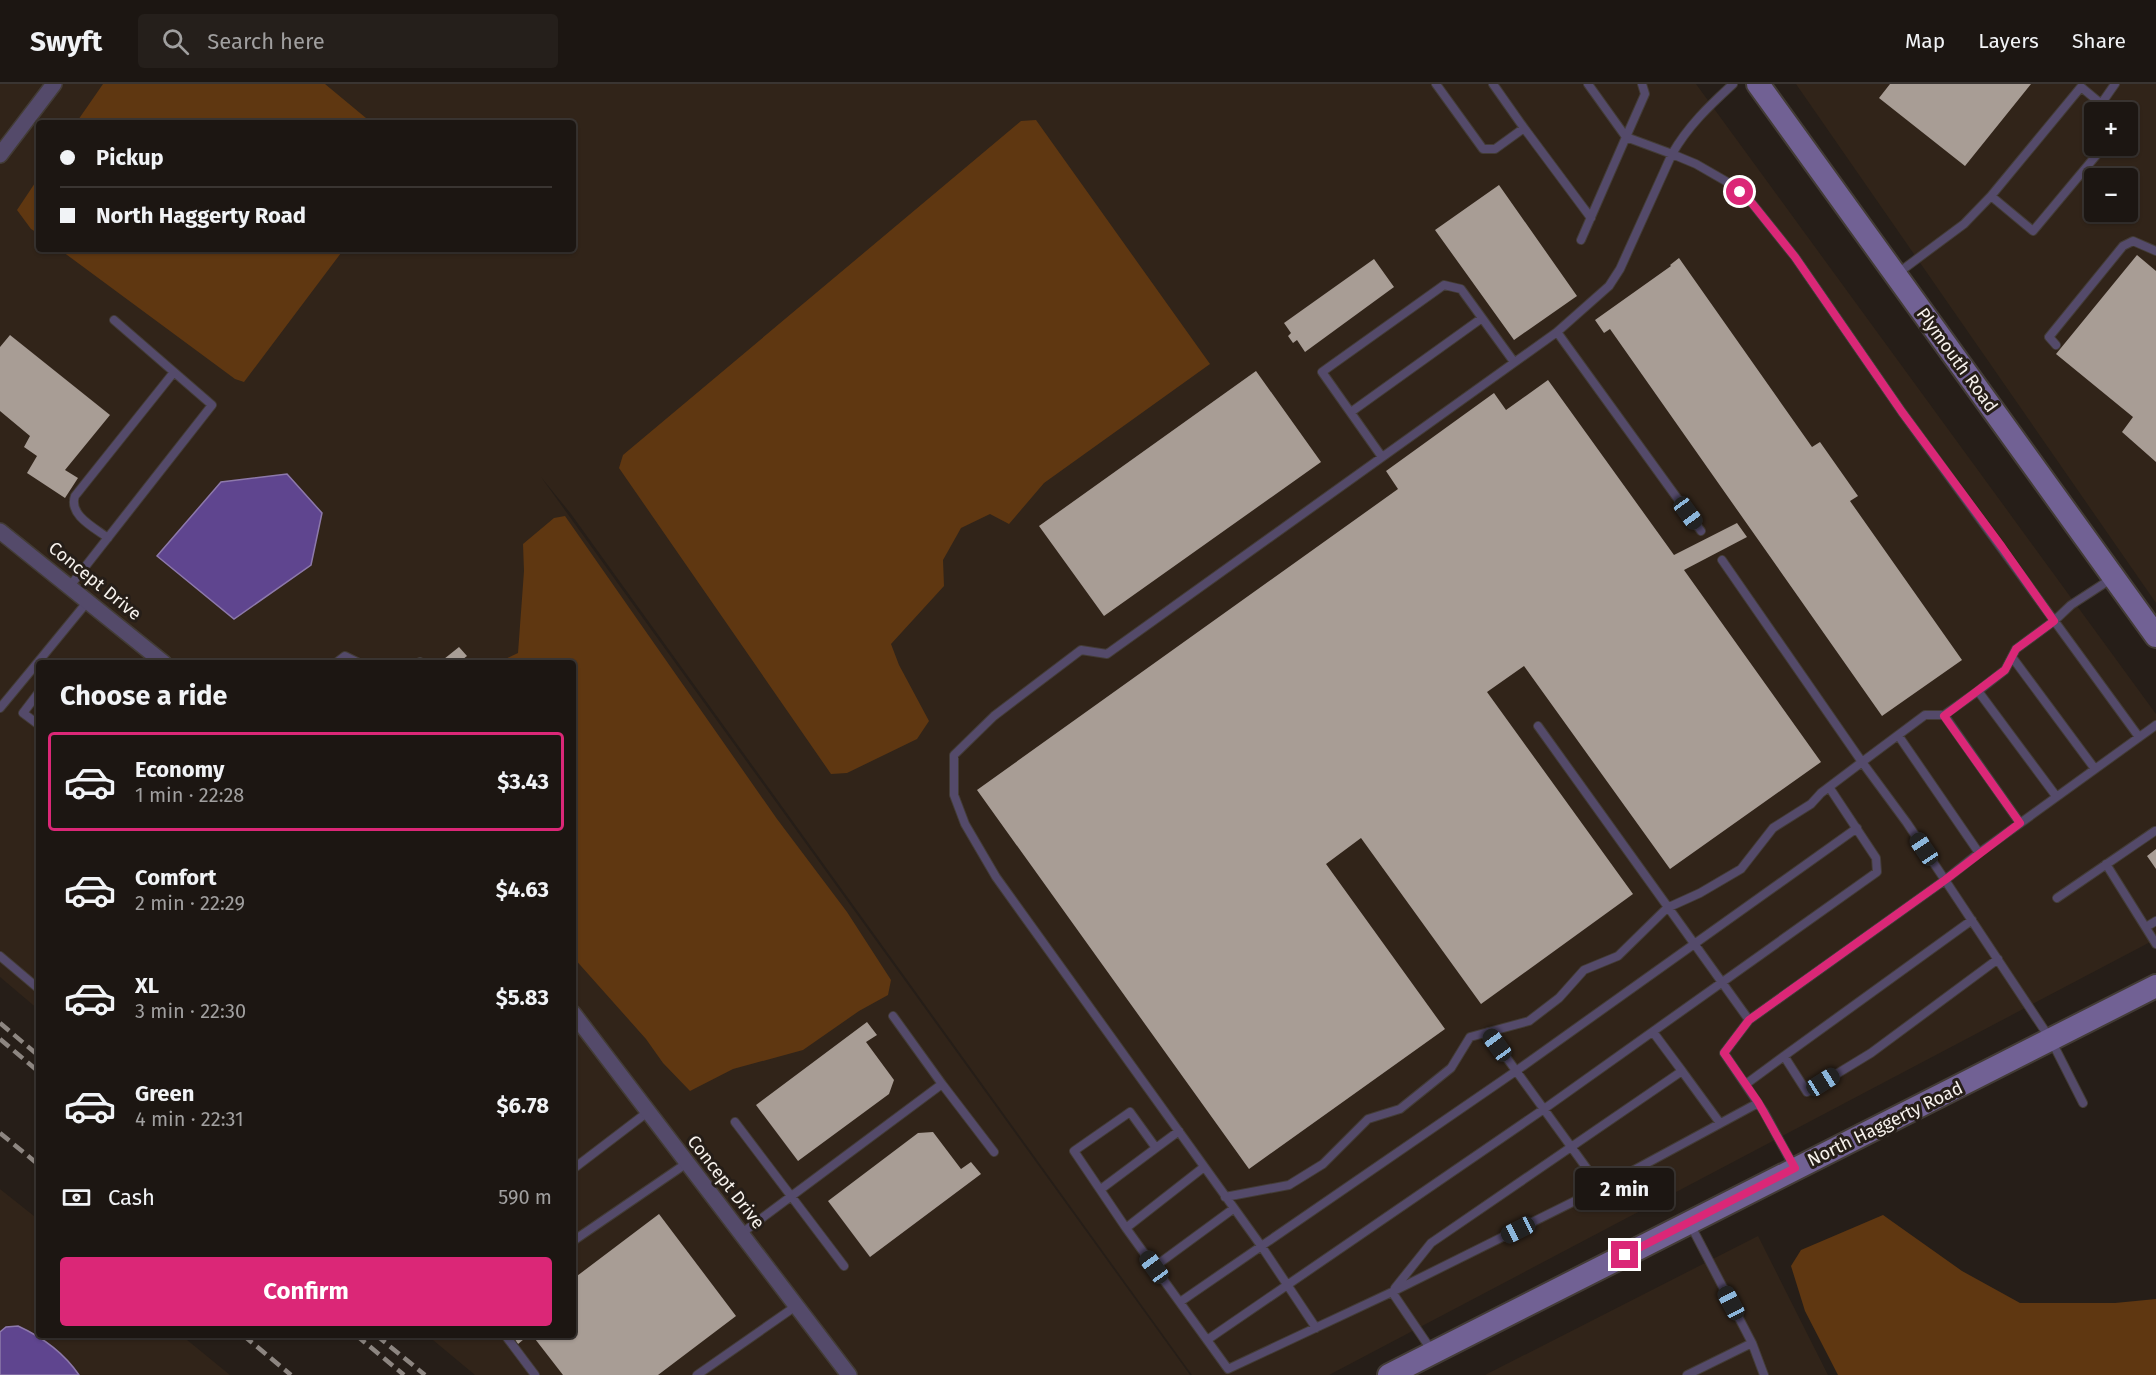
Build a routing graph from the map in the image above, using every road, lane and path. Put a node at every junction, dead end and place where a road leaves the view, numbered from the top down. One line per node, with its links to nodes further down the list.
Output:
1 (54, 84): 14 (street)
2 (1436, 84): 11 (lane)
3 (1493, 84): 11 (lane)
4 (1588, 84): 12 (lane)
5 (1642, 84): 12 (lane)
6 (1733, 84): 13 (lane)
7 (1758, 84): 20 (street, Plymouth Road)
8 (2115, 84): 10 (lane)
9 (2099, 102): 16 (lane)
10 (2102, 102)
11 (1524, 128): 17 (lane)
12 (1626, 137): 13 (lane); 17 (lane)
13 (1672, 154): 23 (lane); 36 (lane)
14 (0, 155)
15 (2096, 156): 16 (lane)
16 (1991, 196): 20 (lane)
17 (1591, 218): 18 (lane)
18 (1581, 240)
19 (2156, 250): 24 (lane)
20 (1896, 275): 33 (street, Plymouth Road)
21 (1482, 318): 25 (lane); 27 (lane); 27 (lane)
22 (114, 321): 26 (lane)
23 (1557, 332): 25 (lane); 30 (lane)
24 (2056, 345)
25 (1514, 362): 28 (lane)
26 (174, 372): 31 (lane); 31 (lane)
27 (1351, 412): 28 (lane)
28 (1382, 457): 90 (lane)
29 (0, 531): 34 (street, Concept Drive)
30 (1701, 531)
31 (108, 538): 34 (lane)
32 (1722, 560): 51 (lane)
33 (2114, 577): 36 (lane); 37 (street, Plymouth Road)
34 (69, 586): 35 (street, Concept Drive)
35 (88, 601): 39 (lane); 40 (street, Concept Drive)
36 (2054, 621): 38 (lane); 50 (lane)
37 (2155, 631)
38 (2012, 657): 42 (lane); 52 (lane)
39 (41, 660)
40 (160, 660)
41 (36, 666): 44 (lane)
42 (1978, 691): 45 (lane); 54 (lane)
43 (36, 696): 46 (lane)
44 (0, 708)
45 (1944, 716): 49 (lane); 55 (lane)
46 (36, 723)
47 (2156, 725): 50 (lane)
48 (1538, 726): 62 (lane)
49 (1898, 735): 51 (lane); 58 (lane)
50 (2139, 737): 52 (lane)
51 (1862, 762): 53 (lane); 60 (lane)
52 (2095, 769): 54 (lane)
53 (1829, 787): 56 (lane); 62 (lane)
54 (2056, 796): 55 (lane)
55 (2020, 823): 58 (lane)
56 (1857, 828): 66 (lane); 70 (lane)
57 (2155, 831): 59 (lane)
58 (1979, 853): 60 (lane)
59 (2106, 864): 61 (lane); 65 (lane)
60 (1945, 880): 63 (lane); 75 (lane)
61 (2057, 898)
62 (1667, 908): 66 (lane); 76 (lane)
63 (1972, 920): 69 (lane); 79 (lane)
64 (2156, 921): 65 (lane)
65 (2146, 927): 67 (lane)
66 (1694, 944): 70 (lane); 80 (lane)
67 (2156, 944)
68 (0, 956): 71 (lane)
69 (1998, 959): 78 (lane); 79 (lane)
70 (1723, 983): 75 (lane); 77 (lane)
71 (36, 986)
72 (2156, 986): 78 (street, North Haggerty Road)
73 (893, 1016): 82 (lane)
74 (576, 1017): 87 (street, Concept Drive)
75 (1749, 1020): 83 (lane)
76 (1488, 1032): 80 (lane); 100 (lane)
77 (1653, 1032): 81 (lane); 86 (lane)
78 (2051, 1040): 85 (lane); 97 (street, North Haggerty Road)
79 (1784, 1056): 83 (lane)
80 (1516, 1071): 86 (lane); 107 (lane)
81 (1682, 1071): 89 (lane); 91 (lane)
82 (942, 1084): 93 (lane); 101 (lane)
83 (1746, 1084): 84 (lane)
84 (1758, 1102): 89 (lane); 97 (lane)
85 (2083, 1103)
86 (1544, 1109): 91 (lane); 110 (lane)
87 (649, 1112): 94 (street, Concept Drive); 95 (lane)
88 (735, 1122): 101 (lane)
89 (1720, 1123): 98 (lane)
90 (1179, 1131): 92 (lane); 96 (lane)
91 (1571, 1147): 98 (lane); 111 (lane)
92 (1156, 1148): 99 (lane); 99 (lane)
93 (994, 1152)
94 (687, 1163): 105 (street, Concept Drive); 106 (lane)
95 (576, 1167)
96 (1204, 1167): 100 (lane); 104 (lane)
97 (1795, 1168): 103 (street, North Haggerty Road)
98 (1601, 1188): 111 (lane)
99 (1101, 1189): 104 (lane)
100 (1225, 1197): 102 (lane)
101 (791, 1198): 105 (lane); 108 (lane)
102 (1233, 1209): 107 (lane); 109 (lane)
103 (1689, 1222): 117 (lane); 118 (street, North Haggerty Road)
104 (1126, 1228): 109 (lane)
105 (742, 1233): 113 (street, Concept Drive)
106 (576, 1239)
107 (1262, 1247): 110 (lane); 112 (lane)
108 (844, 1266)
109 (1154, 1267): 112 (lane)
110 (1289, 1286): 114 (lane); 116 (lane)
111 (1392, 1292): 114 (lane); 118 (lane)
112 (1180, 1302): 116 (lane)
113 (796, 1306): 120 (lane); 121 (street, Concept Drive)
114 (1316, 1328): 116 (lane)
115 (507, 1338): 119 (lane)
116 (1207, 1340)
117 (1752, 1343): 123 (lane); 124 (lane)
118 (1433, 1353): 122 (street, North Haggerty Road)
119 (535, 1375)
120 (697, 1375)
121 (849, 1375)
122 (1389, 1375)
123 (1687, 1375)
124 (1764, 1375)

